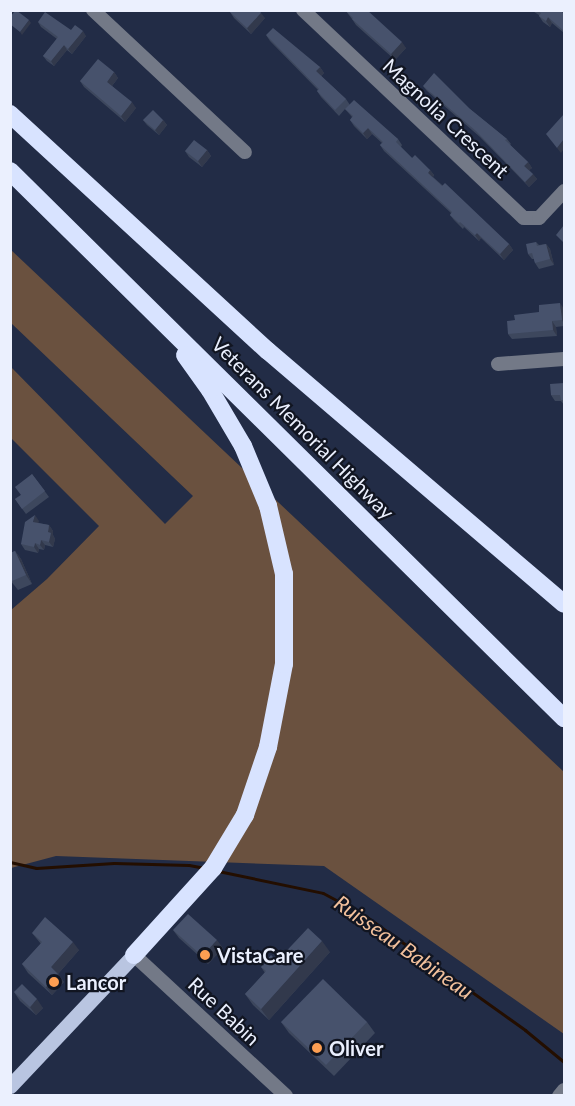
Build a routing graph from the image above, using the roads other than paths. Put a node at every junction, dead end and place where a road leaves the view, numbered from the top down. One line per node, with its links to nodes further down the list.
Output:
1 (93, 10): 4 (street)
2 (303, 10): 6 (street, Magnolia Crescent)
3 (10, 114): 10 (highway, Veterans Memorial Highway)
4 (245, 152)
5 (10, 171): 7 (highway, Veterans Memorial Highway)
6 (564, 191)
7 (150, 308): 11 (highway, Veterans Memorial Highway); 12 (highway)
8 (564, 359): 9 (street)
9 (498, 364)
10 (564, 604)
11 (564, 718)
12 (134, 955): 13 (main road); 15 (street, Rue Babin)
13 (10, 1086)
14 (564, 1090): 16 (street)
15 (286, 1095)
16 (559, 1095)

